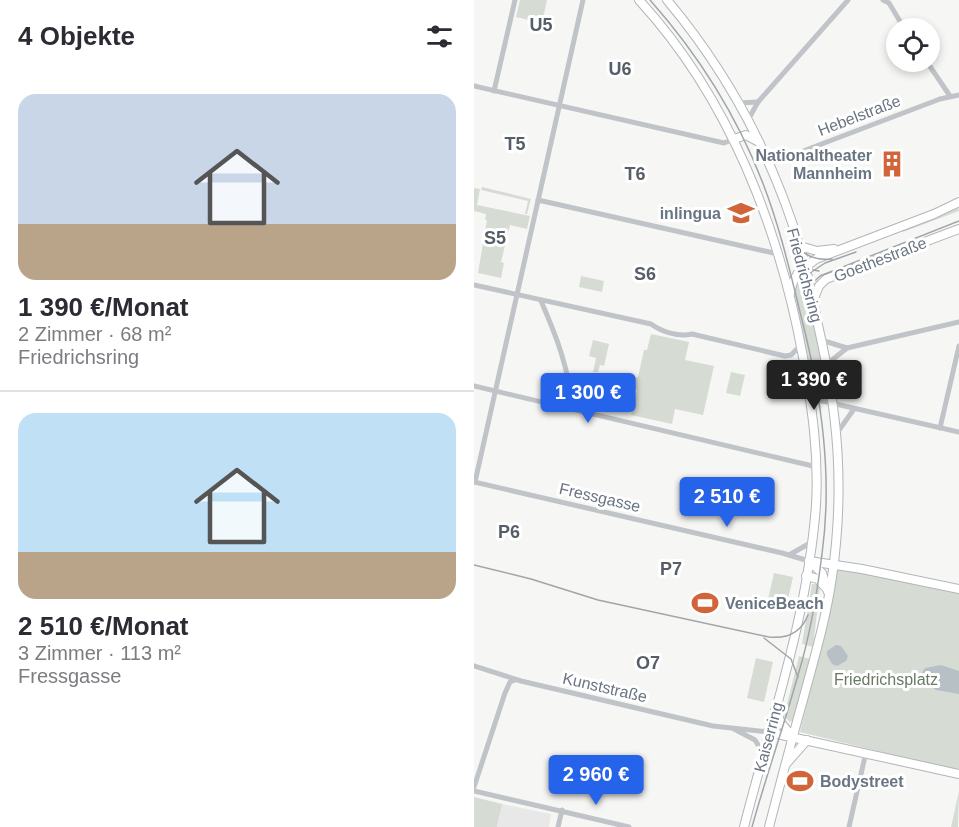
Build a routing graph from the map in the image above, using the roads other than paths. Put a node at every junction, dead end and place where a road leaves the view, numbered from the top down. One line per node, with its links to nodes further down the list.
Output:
1 (515, 0): 10 (street)
2 (583, 0): 15 (street)
3 (639, 0): 17 (main road, Friedrichsring)
4 (667, 0): 14 (main road, Friedrichsring)
5 (848, 0): 13 (street)
6 (888, 1): 7 (street)
7 (898, 18)
8 (934, 72): 12 (street)
9 (474, 86): 10 (street)
10 (494, 91): 15 (street)
11 (959, 95): 12 (street, Hebelstraße)
12 (950, 96): 19 (street, Hebelstraße)
13 (758, 102): 14 (street); 16 (street)
14 (738, 103): 16 (main road, Friedrichsring)
15 (559, 106): 17 (street); 20 (street)
16 (748, 120): 18 (main road, Friedrichsring)
17 (734, 139): 18 (main road); 25 (main road, Friedrichsring)
18 (760, 143): 19 (main road, Friedrichsring)
19 (769, 164): 23 (main road, Friedrichsring)
20 (538, 200): 25 (street); 28 (street)
21 (959, 202): 24 (main road, Goethestraße)
22 (959, 229): 31 (main road, Goethestraße)
23 (800, 246): 24 (main road); 26 (main road, Friedrichsring)
24 (839, 250): 26 (main road, Goethestraße)
25 (778, 254): 29 (main road, Friedrichsring)
26 (805, 266): 29 (main road); 31 (main road, Friedrichsring)
27 (474, 285): 28 (street)
28 (517, 295): 30 (street); 39 (street)
29 (790, 296): 34 (main road, Friedrichsring)
30 (541, 301): 34 (street); 42 (street)
31 (813, 302): 33 (main road, Friedrichsring)
32 (959, 322): 36 (street)
33 (821, 340): 36 (street); 37 (main road, Friedrichsring)
34 (801, 345): 40 (main road, Friedrichsring)
35 (959, 346): 44 (street)
36 (847, 348): 37 (street)
37 (827, 364): 41 (main road, Friedrichsring)
38 (474, 386): 39 (street)
39 (496, 391): 42 (street); 48 (street)
40 (810, 392): 41 (street); 47 (main road, Friedrichsring)
41 (834, 404): 43 (street); 46 (main road, Friedrichsring)
42 (572, 409): 47 (street)
43 (854, 409): 44 (street); 46 (street)
44 (940, 428): 45 (street)
45 (959, 432)
46 (837, 433): 50 (main road, Friedrichsring)
47 (817, 467): 49 (main road, Friedrichsring)
48 (474, 482): 51 (street, Fressgasse)
49 (812, 542): 51 (street); 52 (main road, Friedrichsring)
50 (835, 549): 53 (main road, Friedrichsring); 54 (main road)
51 (789, 555): 52 (street, Fressgasse)
52 (809, 561): 53 (main road); 55 (main road); 56 (main road, Friedrichsring)
53 (833, 564): 54 (main road); 55 (main road); 58 (main road, Friedrichsring)
54 (852, 567): 57 (main road)
55 (820, 569): 56 (main road); 58 (main road)
56 (806, 576): 58 (main road); 59 (main road, Friedrichsring)
57 (959, 590)
58 (828, 593): 60 (main road, Friedrichsring)
59 (792, 647): 63 (main road, Kaiserring)
60 (815, 653): 66 (main road, Kaiserring)
61 (474, 666): 62 (street, Kunststraße)
62 (515, 680): 64 (street, Kunststraße); 72 (street)
63 (775, 709): 65 (main road, Kaiserring); 66 (main road)
64 (732, 728): 65 (street, Kunststraße); 69 (street, Kunststraße)
65 (768, 732): 66 (main road); 69 (main road, Kaiserring)
66 (793, 737): 67 (main road); 70 (main road, Kaiserring)
67 (807, 740): 68 (main road); 70 (main road)
68 (866, 752): 71 (main road); 78 (street)
69 (763, 753): 76 (main road, Kaiserring)
70 (786, 765): 77 (main road, Kaiserring)
71 (959, 774)
72 (474, 789): 73 (street)
73 (562, 810): 74 (street); 75 (street)
74 (558, 827)
75 (629, 827)
76 (744, 827)
77 (769, 827)
78 (849, 827)

